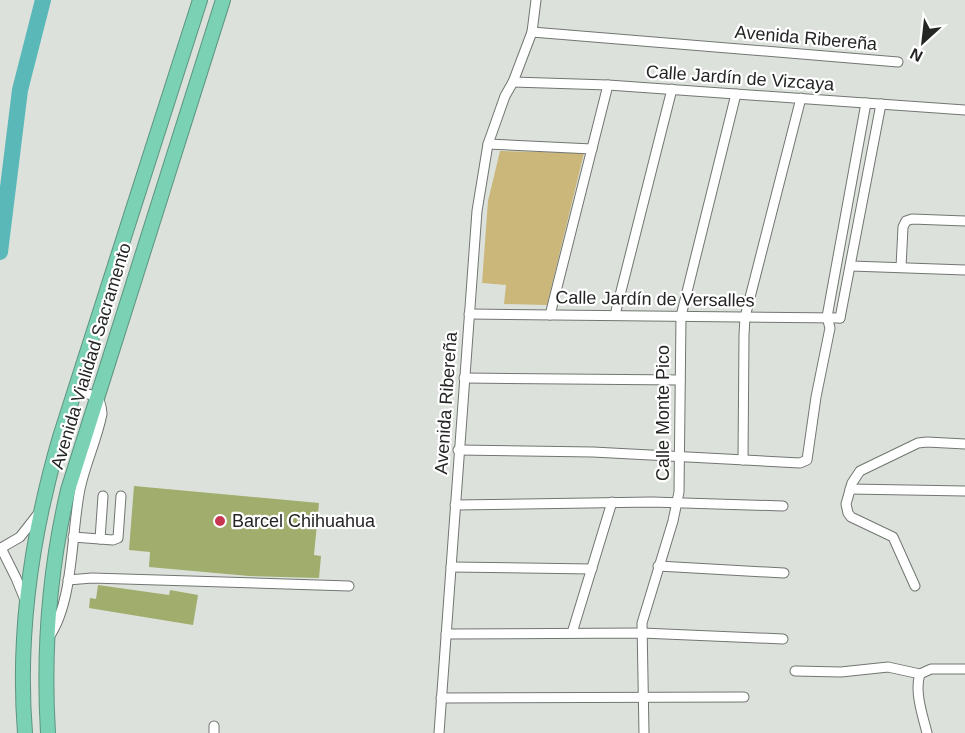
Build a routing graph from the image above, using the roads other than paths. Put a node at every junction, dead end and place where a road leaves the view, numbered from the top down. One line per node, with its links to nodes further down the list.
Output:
1 (200, 0): 30 (highway, Avenida Vialidad Sacramento)
2 (536, 0): 4 (street, Avenida Ribereña)
3 (224, 3): 31 (highway, Avenida Vialidad Sacramento)
4 (532, 33): 5 (street, Avenida Ribereña); 6 (street, Avenida Ribereña)
5 (898, 62)
6 (513, 82): 7 (street, Calle Jardín de Vizcaya); 14 (street, Avenida Ribereña)
7 (608, 85): 8 (street, Calle Jardín de Vizcaya); 15 (street)
8 (672, 89): 9 (street, Calle Jardín de Vizcaya); 22 (street)
9 (736, 94): 10 (street, Calle Jardín de Vizcaya); 23 (street, Calle Monte Pico)
10 (801, 98): 11 (street, Calle Jardín de Vizcaya); 24 (street)
11 (866, 103): 12 (street, Calle Jardín de Vizcaya); 25 (street)
12 (881, 104): 13 (street, Calle Jardín de Vizcaya); 17 (street)
13 (965, 110)
14 (488, 144): 15 (street); 20 (street, Avenida Ribereña)
15 (592, 149): 21 (street)
16 (965, 221): 18 (street)
17 (851, 266): 18 (street); 26 (street)
18 (901, 267): 19 (street)
19 (965, 270)
20 (469, 314): 21 (street, Calle Jardín de Versalles); 28 (street, Avenida Ribereña)
21 (550, 315): 22 (street, Calle Jardín de Versalles)
22 (615, 315): 23 (street, Calle Jardín de Versalles)
23 (681, 316): 24 (street, Calle Jardín de Versalles); 29 (street, Calle Monte Pico)
24 (745, 317): 25 (street, Calle Jardín de Versalles); 35 (street)
25 (827, 317): 26 (street, Calle Jardín de Versalles); 27 (street)
26 (840, 318): 27 (street)
27 (830, 328): 35 (street)
28 (464, 378): 29 (street); 33 (street, Avenida Ribereña)
29 (680, 380): 34 (street, Calle Monte Pico)
30 (75, 391): 31 (street); 45 (highway, Avenida Vialidad Sacramento)
31 (96, 397): 36 (highway, Avenida Vialidad Sacramento)
32 (965, 444): 37 (street)
33 (458, 450): 34 (street); 43 (street, Avenida Ribereña)
34 (680, 456): 35 (street); 42 (street, Calle Monte Pico)
35 (743, 460)
36 (77, 476): 46 (street); 61 (highway, Avenida Vialidad Sacramento)
37 (850, 489): 38 (street); 55 (street)
38 (965, 491)
39 (103, 496): 47 (street)
40 (121, 496): 47 (street)
41 (612, 502): 42 (street); 43 (street); 51 (street)
42 (678, 502): 44 (street); 49 (street, Calle Monte Pico)
43 (455, 504): 50 (street, Avenida Ribereña)
44 (783, 506)
45 (41, 510): 48 (street); 56 (highway, Avenida Vialidad Sacramento)
46 (73, 537): 47 (street); 53 (street)
47 (100, 539)
48 (0, 548): 56 (street)
49 (658, 566): 52 (street); 58 (street, Calle Monte Pico)
50 (451, 567): 51 (street); 59 (street, Avenida Ribereña)
51 (592, 569): 57 (street)
52 (784, 573)
53 (68, 580): 54 (street); 61 (street)
54 (349, 586)
55 (915, 586)
56 (26, 605): 68 (highway, Avenida Vialidad Sacramento)
57 (572, 633): 58 (street); 59 (street)
58 (642, 633): 60 (street); 67 (street, Calle Monte Pico)
59 (446, 634): 66 (street, Avenida Ribereña)
60 (783, 639)
61 (46, 642): 69 (highway, Avenida Vialidad Sacramento)
62 (965, 669): 64 (street)
63 (795, 671): 64 (street)
64 (920, 674): 72 (street)
65 (744, 697): 67 (street)
66 (441, 698): 67 (street); 70 (street, Avenida Ribereña)
67 (644, 698): 71 (street, Calle Monte Pico)
68 (25, 733)
69 (48, 733)
70 (439, 733)
71 (644, 733)
72 (927, 733)

